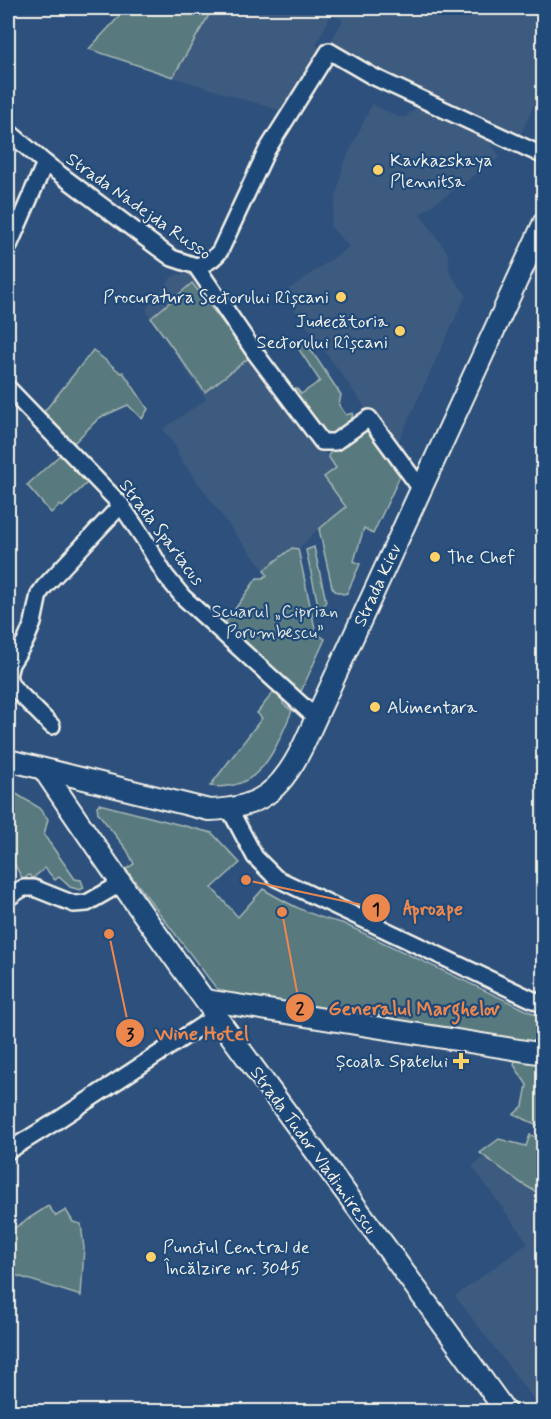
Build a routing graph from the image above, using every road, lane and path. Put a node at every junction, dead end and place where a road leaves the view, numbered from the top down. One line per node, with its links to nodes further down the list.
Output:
1 (8, 132): 3 (street, Strada Nadejda Russo)
2 (543, 156): 6 (street)
3 (45, 163): 5 (street); 6 (street, Strada Nadejda Russo)
4 (543, 222): 8 (main road, Strada Kiev)
5 (8, 249)
6 (196, 266): 8 (street, Strada Nadejda Russo)
7 (8, 388): 9 (street, Strada Spartacus)
8 (421, 489): 10 (main road, Strada Kiev)
9 (121, 505): 10 (street, Strada Spartacus); 11 (street)
10 (316, 718): 14 (main road, Strada Kiev)
11 (52, 726)
12 (8, 759): 13 (main road)
13 (43, 769): 14 (main road, Strada Kiev); 15 (main road, Strada Tudor Vladimirescu)
14 (230, 810): 17 (street)
15 (120, 885): 16 (street); 18 (main road, Strada Tudor Vladimirescu)
16 (8, 898)
17 (543, 1005)
18 (210, 1008): 19 (main road); 20 (street); 21 (main road, Strada Tudor Vladimirescu)
19 (543, 1054)
20 (8, 1150)
21 (506, 1412)

